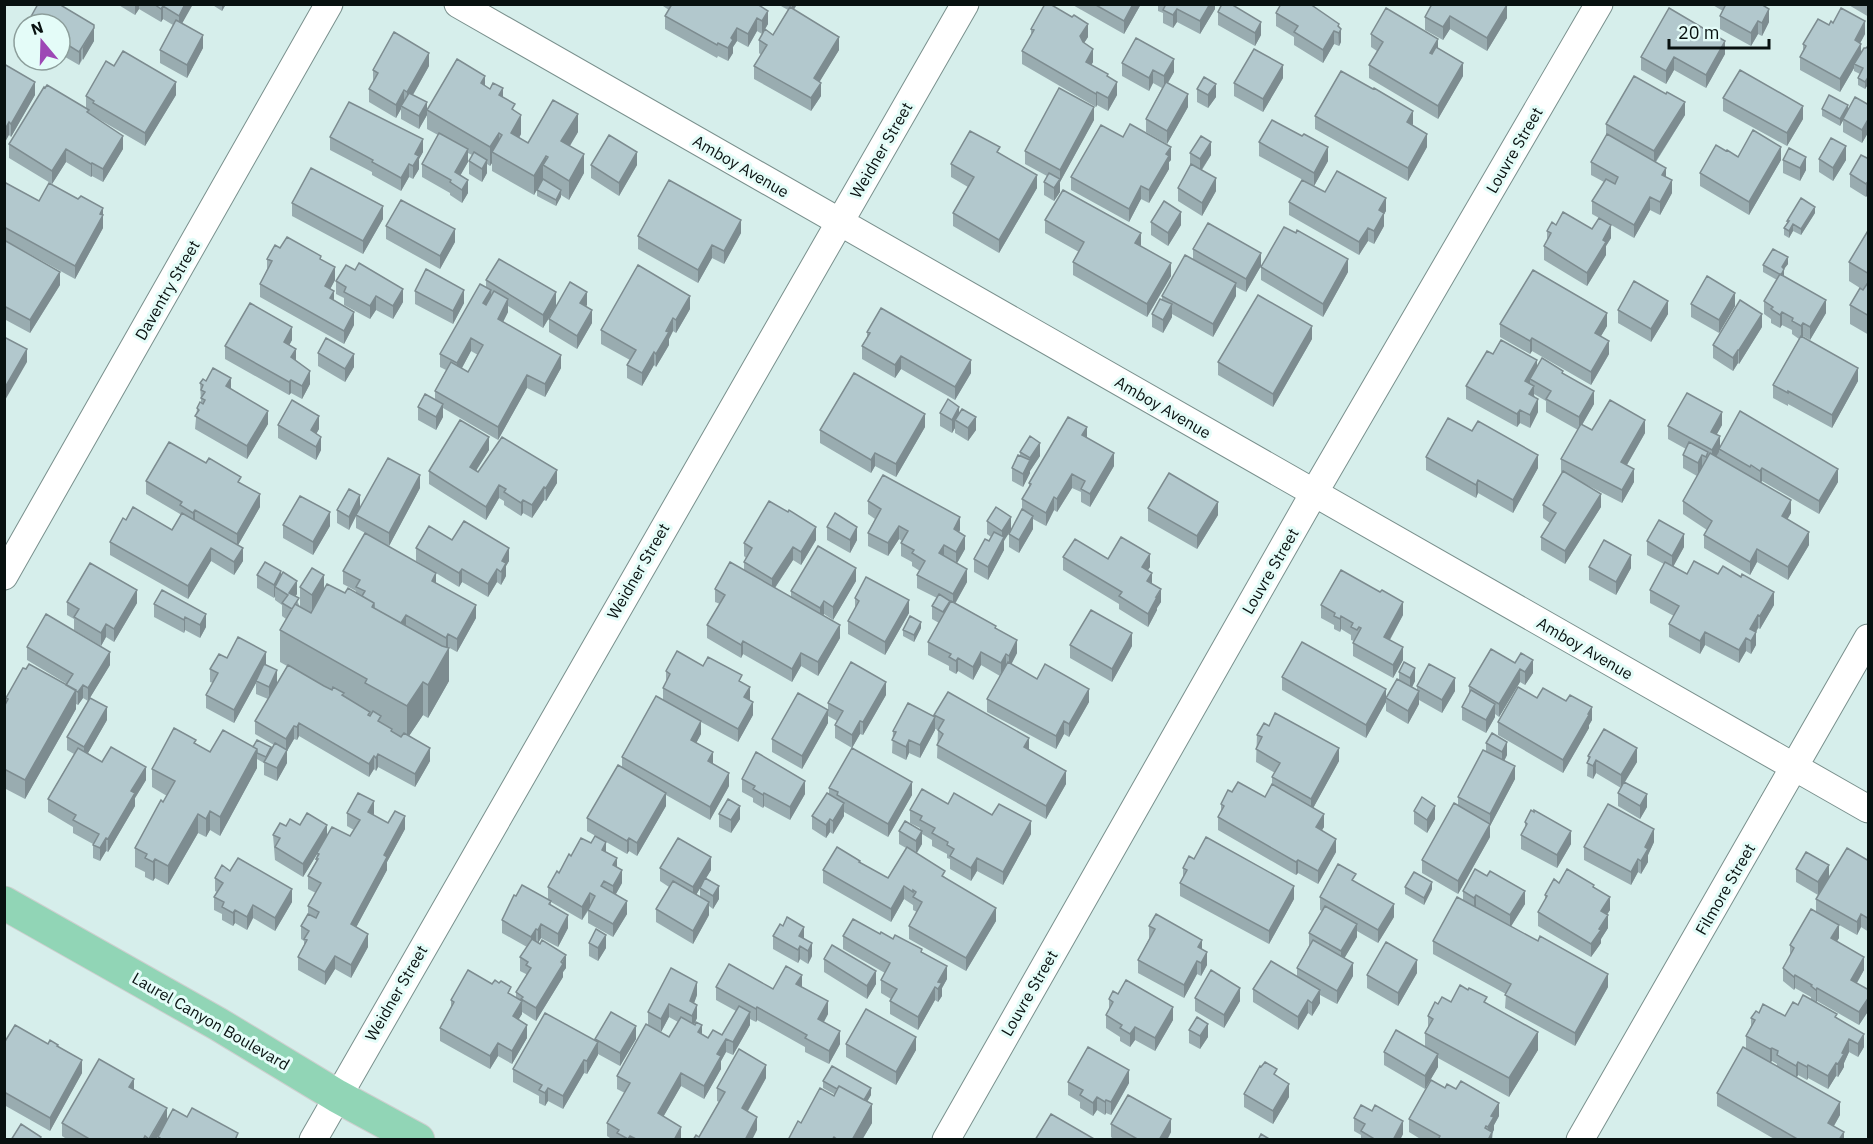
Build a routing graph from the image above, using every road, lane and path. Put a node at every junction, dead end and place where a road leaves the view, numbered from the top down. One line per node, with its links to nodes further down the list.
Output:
1 (329, 4): 7 (street, Daventry Street)
2 (458, 4): 5 (street, Amboy Avenue)
3 (965, 4): 5 (street, Weidner Street)
4 (1599, 4): 6 (street, Louvre Street)
5 (839, 222): 6 (street, Amboy Avenue); 12 (street, Weidner Street)
6 (1314, 494): 9 (street, Amboy Avenue); 15 (street, Louvre Street)
7 (4, 576)
8 (1869, 638): 9 (street, Filmore Street)
9 (1795, 767): 10 (street, Amboy Avenue); 16 (street, Filmore Street)
10 (1869, 809)
11 (4, 903): 12 (main road, Laurel Canyon Boulevard)
12 (337, 1096): 13 (street, Weidner Street); 14 (main road, Laurel Canyon Boulevard)
13 (313, 1140)
14 (418, 1140)
15 (946, 1140)
16 (1580, 1140)

